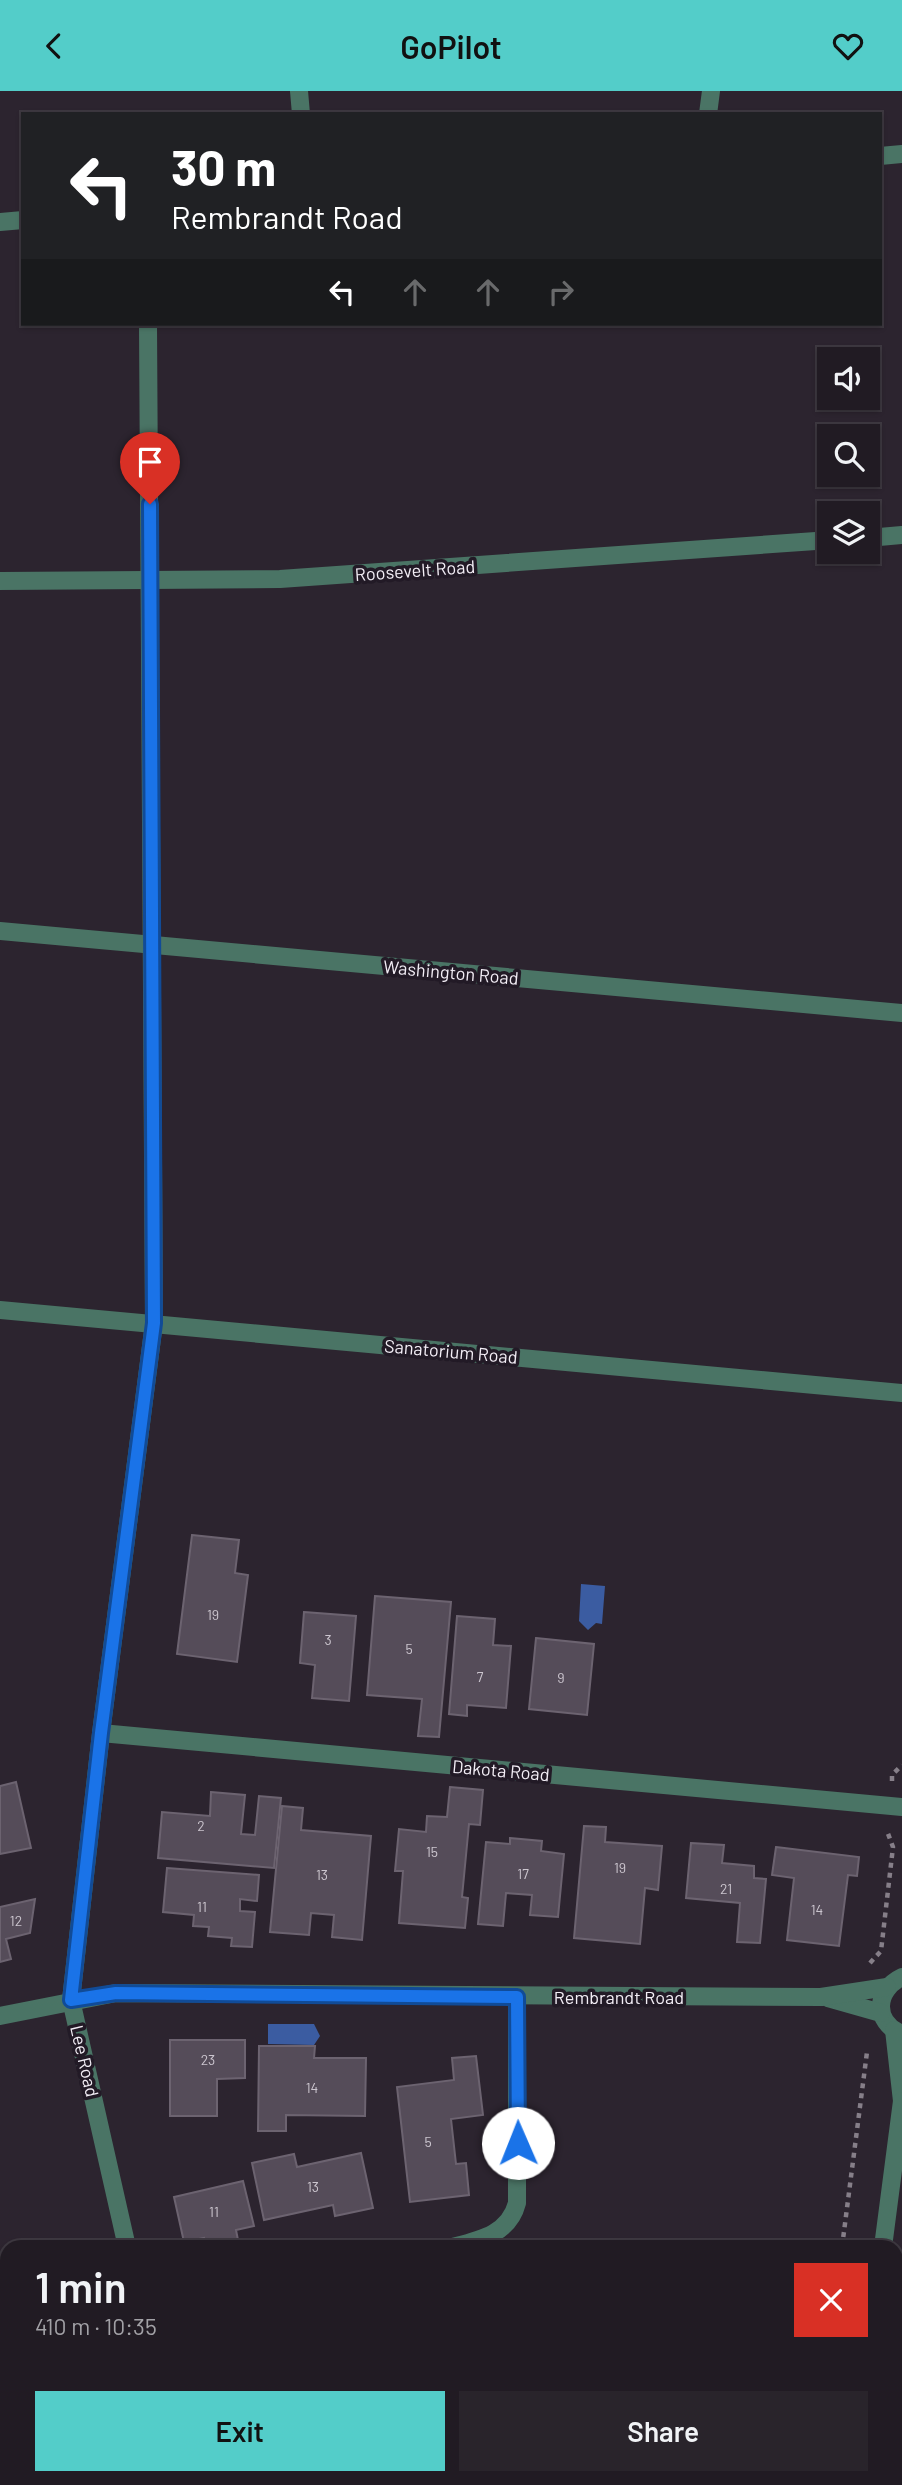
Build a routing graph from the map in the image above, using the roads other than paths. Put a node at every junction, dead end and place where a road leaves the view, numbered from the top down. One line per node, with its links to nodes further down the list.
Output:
1 (299, 91): 3 (street)
2 (711, 91): 4 (street)
3 (301, 112)
4 (708, 112)
5 (902, 155): 6 (street)
6 (882, 156)
7 (21, 220): 8 (street)
8 (0, 222)
9 (148, 326): 14 (street, Lee Road)
10 (902, 535): 11 (street)
11 (880, 537)
12 (817, 541): 14 (street, Roosevelt Road)
13 (0, 581): 14 (street, Roosevelt Road)
14 (150, 581): 16 (street, Lee Road)
15 (0, 931): 16 (street, Washington Road)
16 (153, 944): 17 (street, Washington Road); 19 (street, Lee Road)
17 (902, 1013)
18 (0, 1310): 19 (street, Sanatorium Road)
19 (154, 1323): 20 (street, Sanatorium Road); 21 (street, Lee Road)
20 (902, 1392)
21 (101, 1733): 22 (street, Dakota Road); 26 (street, Lee Road)
22 (902, 1807)
23 (894, 1982): 25 (street, Rembrandt Road); 27 (street)
24 (517, 1997): 25 (street, Rembrandt Road); 26 (street, Rembrandt Road); 32 (street)
25 (821, 1997): 27 (street, Rembrandt Road)
26 (71, 2000): 28 (street, Rembrandt Road); 31 (street, Lee Road)
27 (881, 2013): 29 (street)
28 (0, 2016)
29 (898, 2032): 30 (street)
30 (902, 2101): 33 (street)
31 (125, 2240)
32 (474, 2240)
33 (884, 2240)

